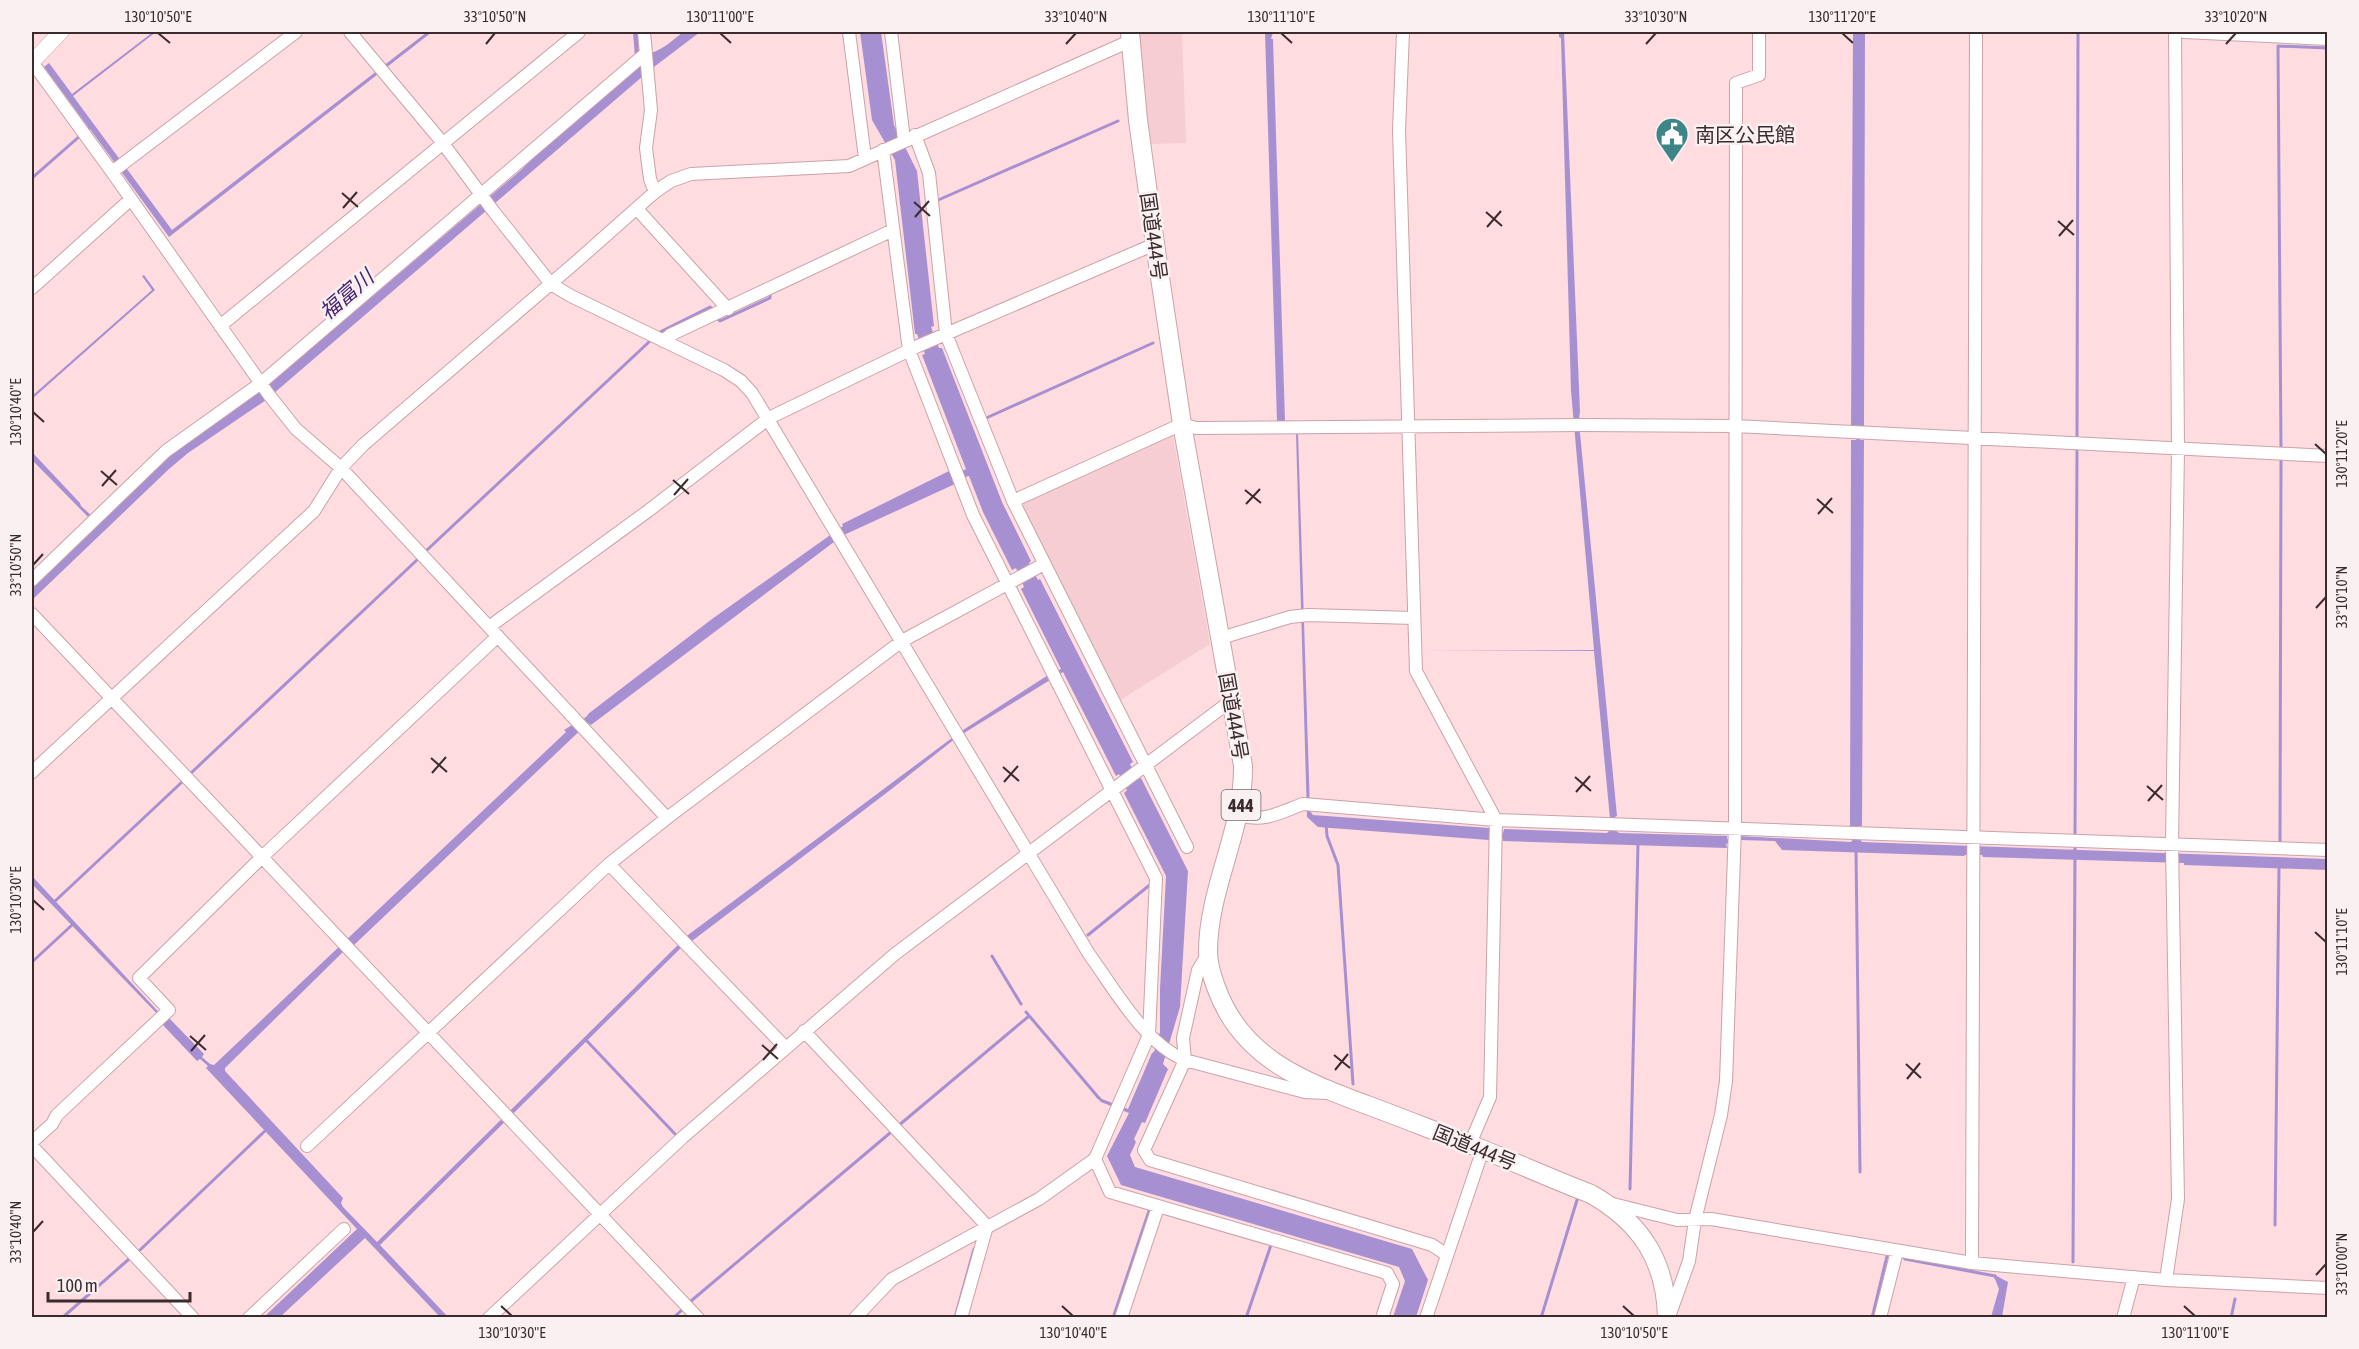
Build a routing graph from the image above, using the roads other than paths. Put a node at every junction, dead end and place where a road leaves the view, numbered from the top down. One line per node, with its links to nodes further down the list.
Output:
1 (61, 32): 17 (main road)
2 (296, 32): 22 (street)
3 (350, 32): 19 (street)
4 (579, 32): 19 (street)
5 (644, 32): 16 (street)
6 (849, 32): 21 (street)
7 (891, 32): 18 (street)
8 (1402, 32): 40 (street)
9 (1759, 32): 39 (street)
10 (1976, 32): 41 (street)
11 (2175, 32): 42 (street)
12 (2184, 32): 13 (street)
13 (2263, 34): 15 (street)
14 (1130, 36): 18 (street); 28 (highway, 国道444号 / 444)
15 (2328, 39)
16 (642, 58): 23 (street); 24 (street)
17 (32, 62): 22 (street)
18 (910, 137): 20 (street); 33 (street)
19 (442, 142): 24 (street); 32 (street)
20 (884, 149): 21 (street); 27 (street)
21 (865, 158): 23 (street)
22 (118, 168): 25 (street)
23 (654, 192): 26 (street)
24 (482, 198): 29 (street); 36 (street)
25 (131, 199): 30 (street); 32 (street)
26 (637, 209): 29 (street); 31 (street)
27 (893, 230): 31 (street); 35 (street)
28 (1155, 244): 33 (street); 38 (highway, 国道444号 / 444)
29 (551, 284): 34 (street); 44 (street)
30 (32, 288)
31 (728, 309): 34 (street)
32 (220, 326): 36 (street)
33 (942, 335): 35 (street); 45 (street)
34 (663, 341): 37 (street)
35 (913, 348): 37 (street); 48 (street)
36 (264, 388): 44 (street); 47 (street)
37 (769, 418): 51 (street); 53 (street)
38 (1182, 424): 40 (street); 45 (street); 52 (highway, 国道444号 / 444)
39 (1735, 426): 40 (street); 41 (street); 62 (street)
40 (1408, 428): 50 (street)
41 (1975, 440): 42 (street); 64 (street)
42 (2178, 449): 43 (street); 65 (street)
43 (2328, 456)
44 (341, 468): 51 (street); 54 (street)
45 (1013, 501): 46 (street)
46 (1039, 567): 48 (street); 56 (street)
47 (32, 580)
48 (1012, 581): 53 (street); 58 (street)
49 (32, 614): 54 (street)
50 (1414, 618): 52 (street); 61 (street)
51 (494, 631): 60 (street); 68 (street)
52 (1221, 638): 55 (highway, 国道444号 / 444)
53 (902, 640): 60 (street); 67 (street)
54 (111, 698): 57 (street); 68 (street)
55 (1232, 700): 56 (street); 59 (highway, 国道444号 / 444)
56 (1143, 767): 58 (street); 63 (street)
57 (32, 772)
58 (1114, 788): 67 (street); 73 (street)
59 (1239, 815): 61 (street); 70 (highway, 国道444号 / 444)
60 (667, 818): 69 (street)
61 (1496, 830): 62 (street); 79 (street)
62 (1735, 835): 64 (street); 84 (street)
63 (1186, 847)
64 (1973, 847): 65 (street); 89 (street)
65 (2173, 848): 66 (street); 91 (street)
66 (2328, 850)
67 (1030, 852): 71 (street); 73 (street)
68 (262, 857): 72 (street); 77 (street)
69 (609, 864): 72 (street); 74 (street)
70 (1208, 954): 75 (street); 76 (highway, 国道444号 / 444)
71 (804, 1031): 74 (street); 85 (street)
72 (429, 1033): 78 (street); 83 (street)
73 (1149, 1035): 75 (street); 80 (street)
74 (785, 1047): 83 (street)
75 (1180, 1058): 76 (street); 88 (street)
76 (1336, 1093): 79 (highway, 国道444号 / 444)
77 (32, 1144): 93 (street)
78 (307, 1146)
79 (1477, 1146): 81 (highway, 国道444号 / 444); 88 (street)
80 (1095, 1159): 82 (street); 85 (street)
81 (1606, 1202): 84 (street); 102 (highway, 国道444号 / 444)
82 (1153, 1206): 99 (street); 100 (street)
83 (600, 1213): 95 (street); 96 (street)
84 (1695, 1220): 87 (street); 102 (street)
85 (987, 1226): 97 (street); 98 (street)
86 (344, 1229): 94 (street)
87 (1897, 1251): 89 (street); 103 (street)
88 (1447, 1255): 101 (street)
89 (1972, 1263): 90 (street)
90 (2134, 1277): 91 (street); 104 (street)
91 (2166, 1280): 92 (street)
92 (2328, 1288)
93 (193, 1317)
94 (249, 1317)
95 (489, 1317)
96 (698, 1317)
97 (855, 1317)
98 (961, 1317)
99 (1121, 1317)
100 (1382, 1317)
101 (1426, 1317)
102 (1667, 1317)
103 (1880, 1317)
104 (2123, 1317)

